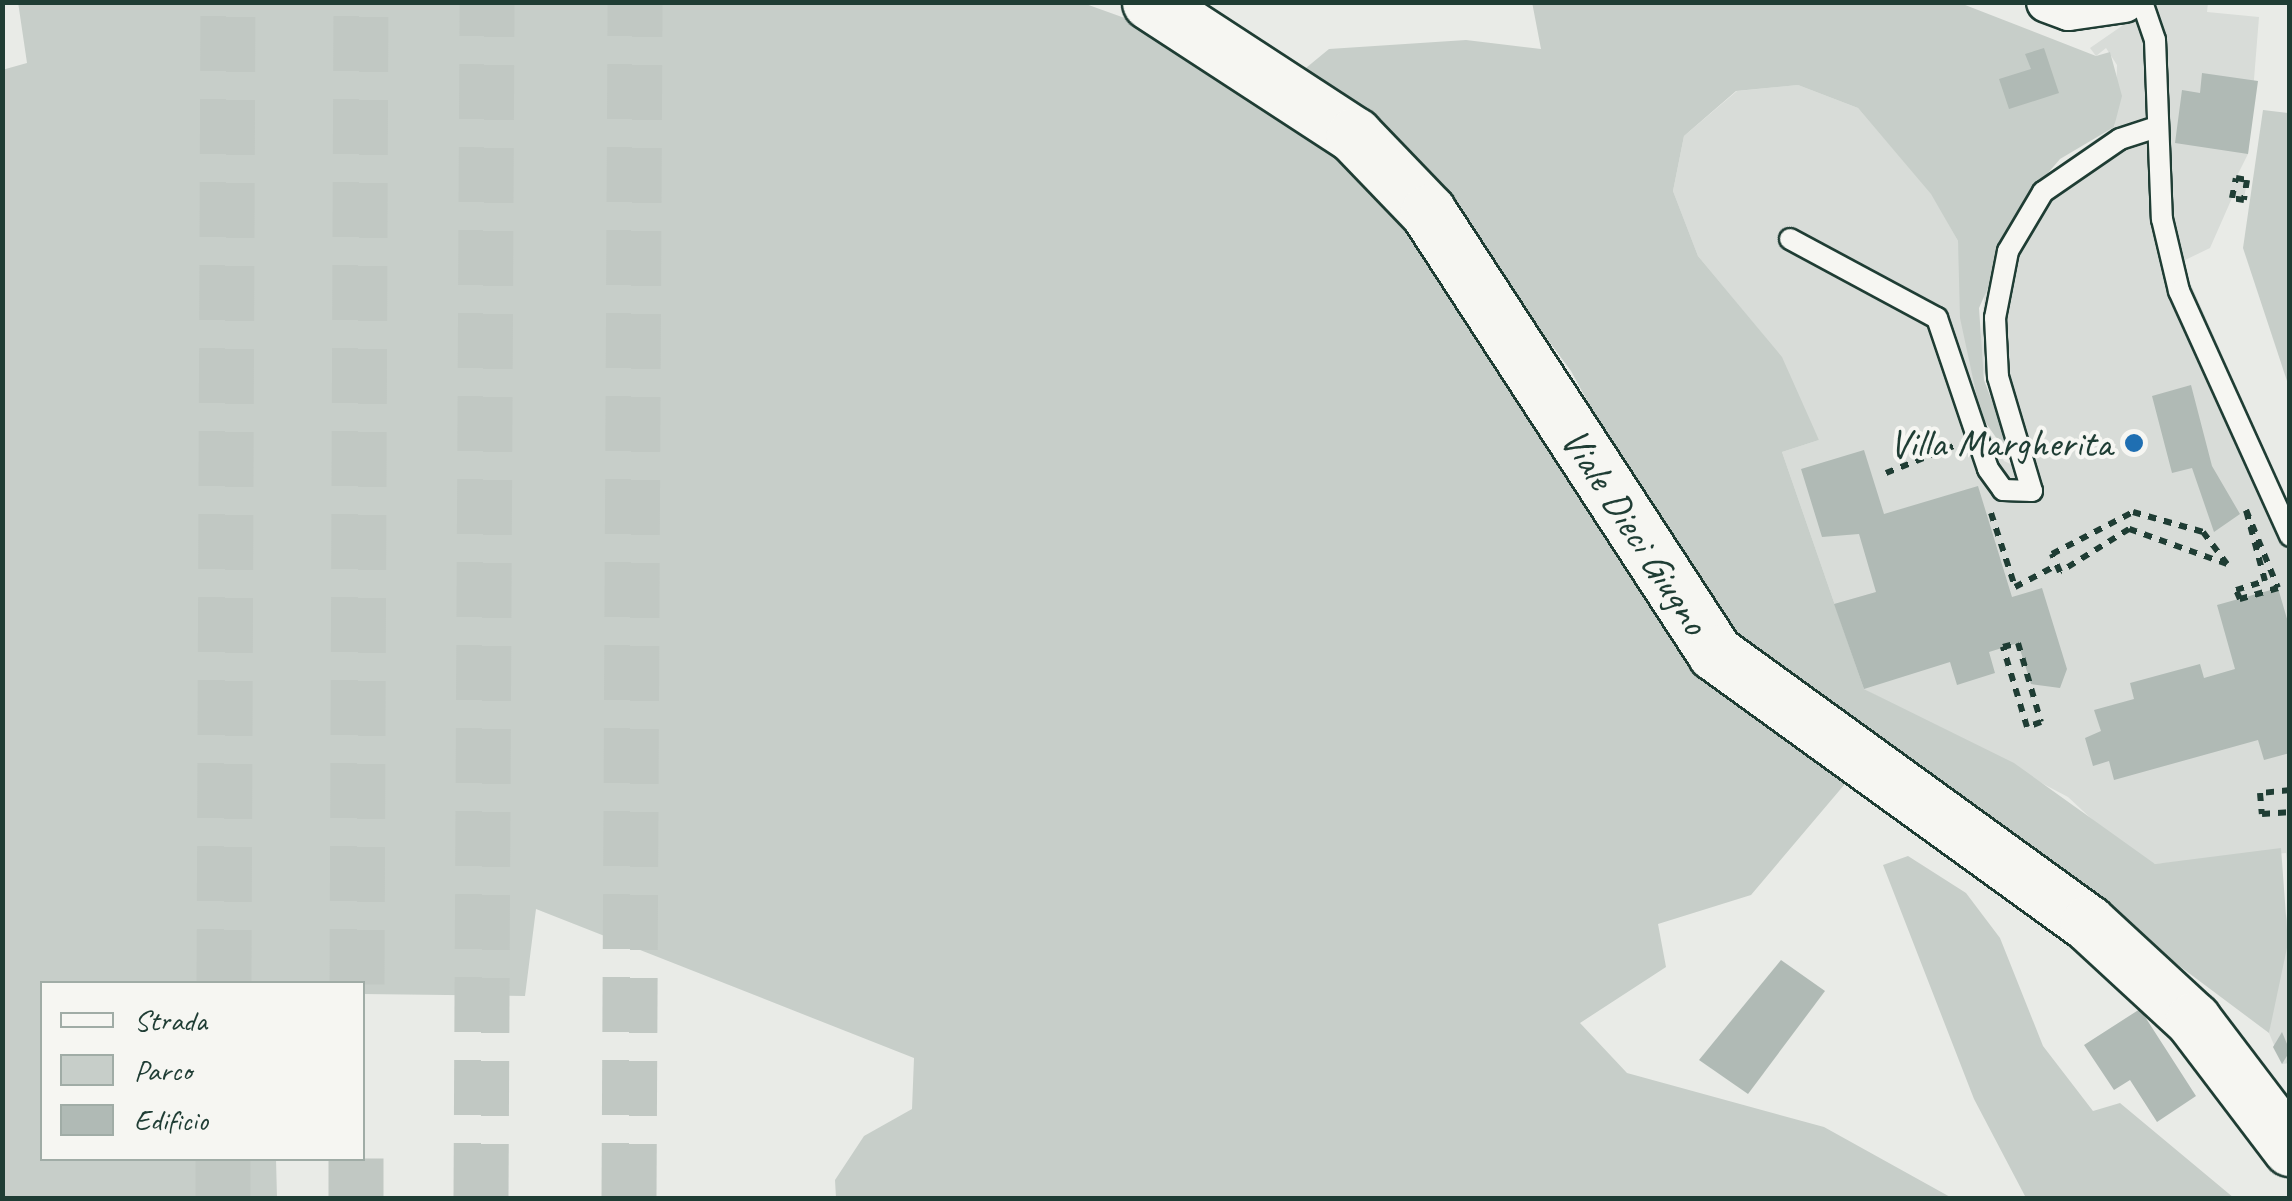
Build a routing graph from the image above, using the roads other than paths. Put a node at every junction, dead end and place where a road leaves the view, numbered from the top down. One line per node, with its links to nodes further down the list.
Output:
1 (1150, 2): 8 (main road, Viale Dieci Giugno)
2 (2047, 2): 3 (street)
3 (2124, 2)
4 (2142, 2): 5 (lane)
5 (2154, 128): 6 (lane); 7 (lane)
6 (1790, 238)
7 (2290, 536)
8 (2290, 1148)

